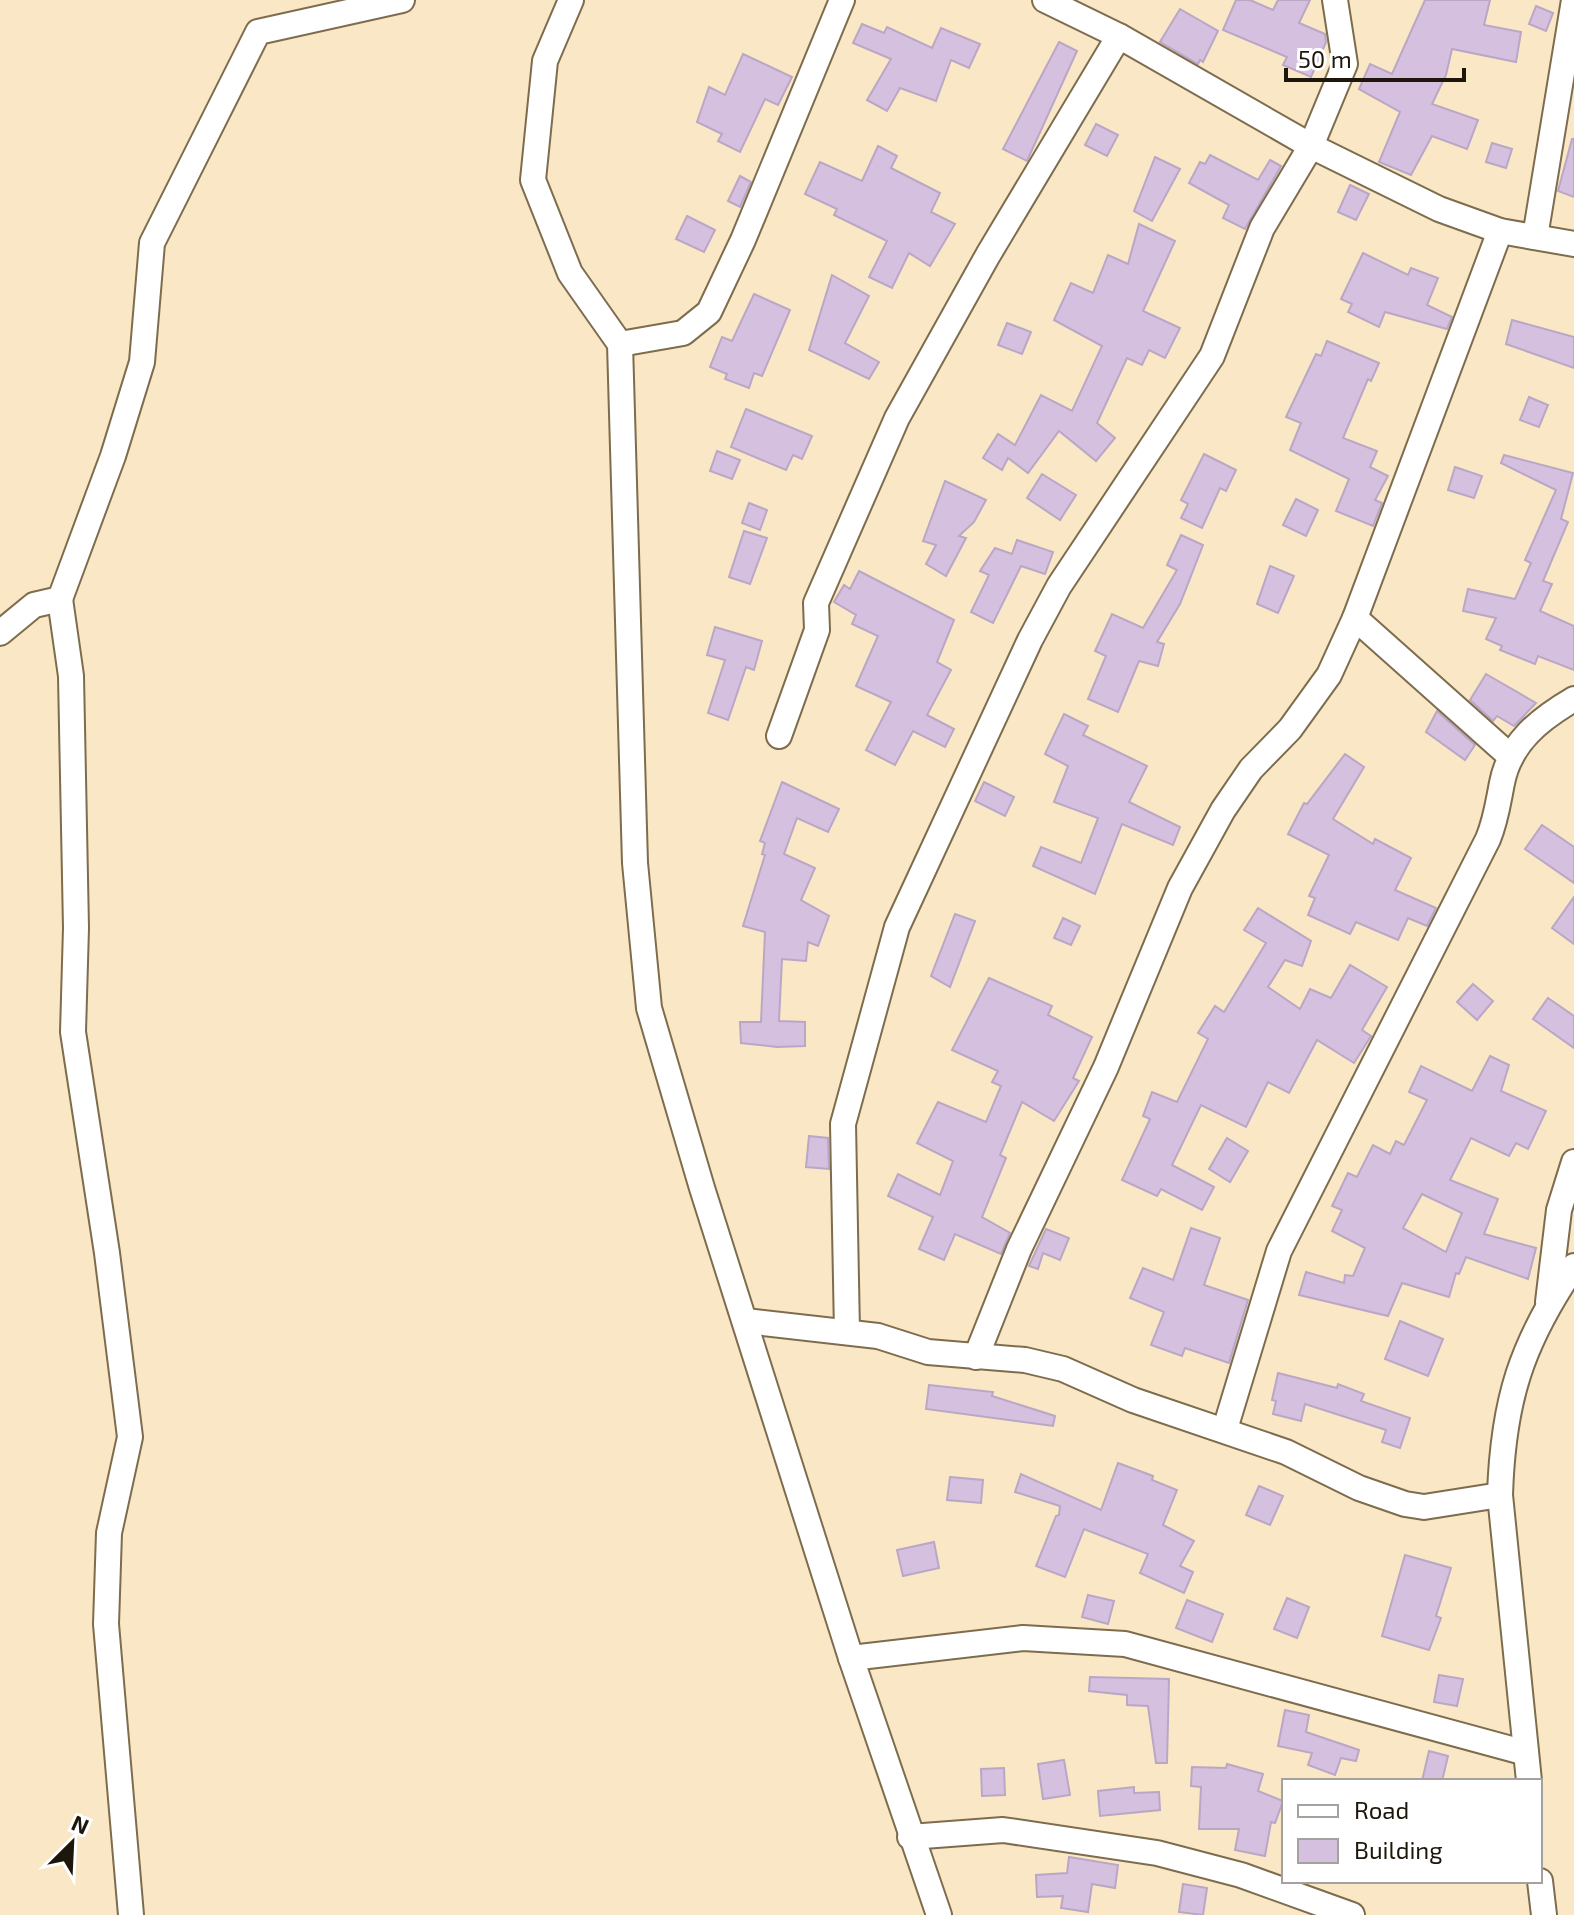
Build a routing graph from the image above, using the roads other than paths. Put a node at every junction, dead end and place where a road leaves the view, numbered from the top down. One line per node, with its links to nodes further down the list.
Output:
1 (402, 0): 13 (street)
2 (571, 0): 12 (street)
3 (842, 0): 12 (street)
4 (1335, 0): 8 (street)
5 (1574, 0): 10 (street)
6 (1059, 2): 7 (street)
7 (1119, 36): 8 (street); 17 (street)
8 (1311, 146): 9 (street); 23 (street)
9 (1500, 231): 10 (street); 14 (street)
10 (1535, 237): 11 (street)
11 (1574, 244)
12 (620, 344): 22 (street)
13 (60, 599): 15 (street); 32 (street)
14 (1355, 618): 18 (street); 24 (street)
15 (0, 633)
16 (1574, 699): 18 (street)
17 (779, 736)
18 (1511, 757): 25 (street)
19 (1574, 1162): 21 (street)
20 (1574, 1266): 21 (street)
21 (1548, 1304): 26 (street)
22 (746, 1321): 23 (street); 27 (street)
23 (847, 1332): 24 (street)
24 (976, 1357): 25 (street)
25 (1225, 1429): 26 (street)
26 (1500, 1495): 28 (street)
27 (851, 1658): 28 (street); 30 (street)
28 (1526, 1753): 29 (street)
29 (1529, 1779)
30 (910, 1837): 33 (street); 34 (street)
31 (1540, 1883): 35 (street)
32 (131, 1915)
33 (939, 1915)
34 (1352, 1915)
35 (1544, 1915)

